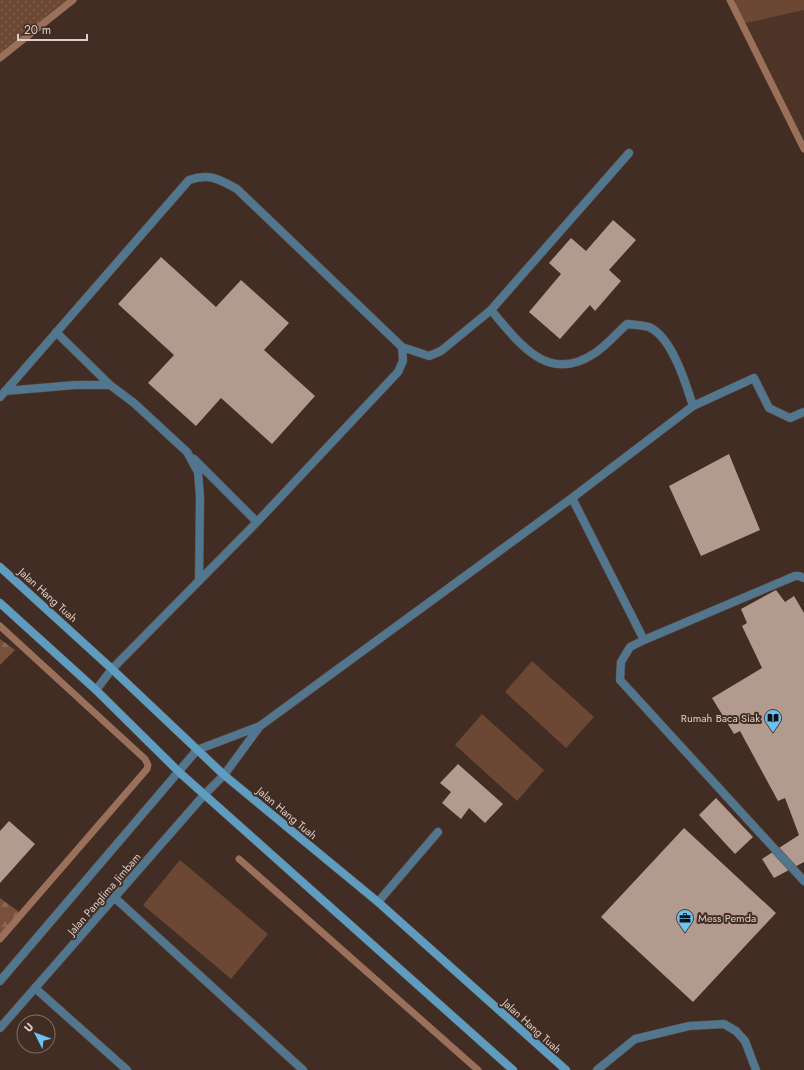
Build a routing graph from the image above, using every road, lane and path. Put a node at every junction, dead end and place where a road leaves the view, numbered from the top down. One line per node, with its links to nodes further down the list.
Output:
1 (629, 153): 2 (street)
2 (491, 310): 4 (street); 7 (street)
3 (56, 332): 4 (street); 5 (street); 6 (street)
4 (402, 347): 11 (street)
5 (110, 385): 6 (street); 9 (street)
6 (3, 394)
7 (693, 406): 8 (street); 10 (street)
8 (804, 412)
9 (186, 452): 11 (street); 14 (street)
10 (572, 498): 16 (street); 19 (street)
11 (257, 522): 14 (street)
12 (0, 567): 17 (main road, Jalan Hang Tuah)
13 (804, 578): 16 (street)
14 (199, 581): 17 (street)
15 (0, 603): 18 (main road)
16 (644, 640): 25 (street)
17 (112, 669): 18 (street); 20 (main road, Jalan Hang Tuah)
18 (96, 690): 21 (main road)
19 (260, 726): 20 (street); 22 (street, Jalan Panglima Jimbam)
20 (197, 750): 21 (street, Jalan Panglima Jimbam); 22 (main road, Jalan Hang Tuah)
21 (179, 772): 23 (main road); 28 (street, Jalan Panglima Jimbam)
22 (224, 775): 23 (street, Jalan Panglima Jimbam); 27 (main road, Jalan Hang Tuah)
23 (204, 795): 26 (street, Jalan Panglima Jimbam); 33 (main road)
24 (438, 832): 27 (street)
25 (804, 881)
26 (115, 898): 29 (street, Jalan Panglima Jimbam); 32 (street)
27 (378, 902): 34 (main road, Jalan Hang Tuah)
28 (0, 981)
29 (35, 988): 30 (street, Jalan Panglima Jimbam); 31 (street)
30 (0, 1028)
31 (127, 1070)
32 (303, 1070)
33 (513, 1070)
34 (566, 1070)
35 (597, 1070): 36 (street)
36 (756, 1070)

